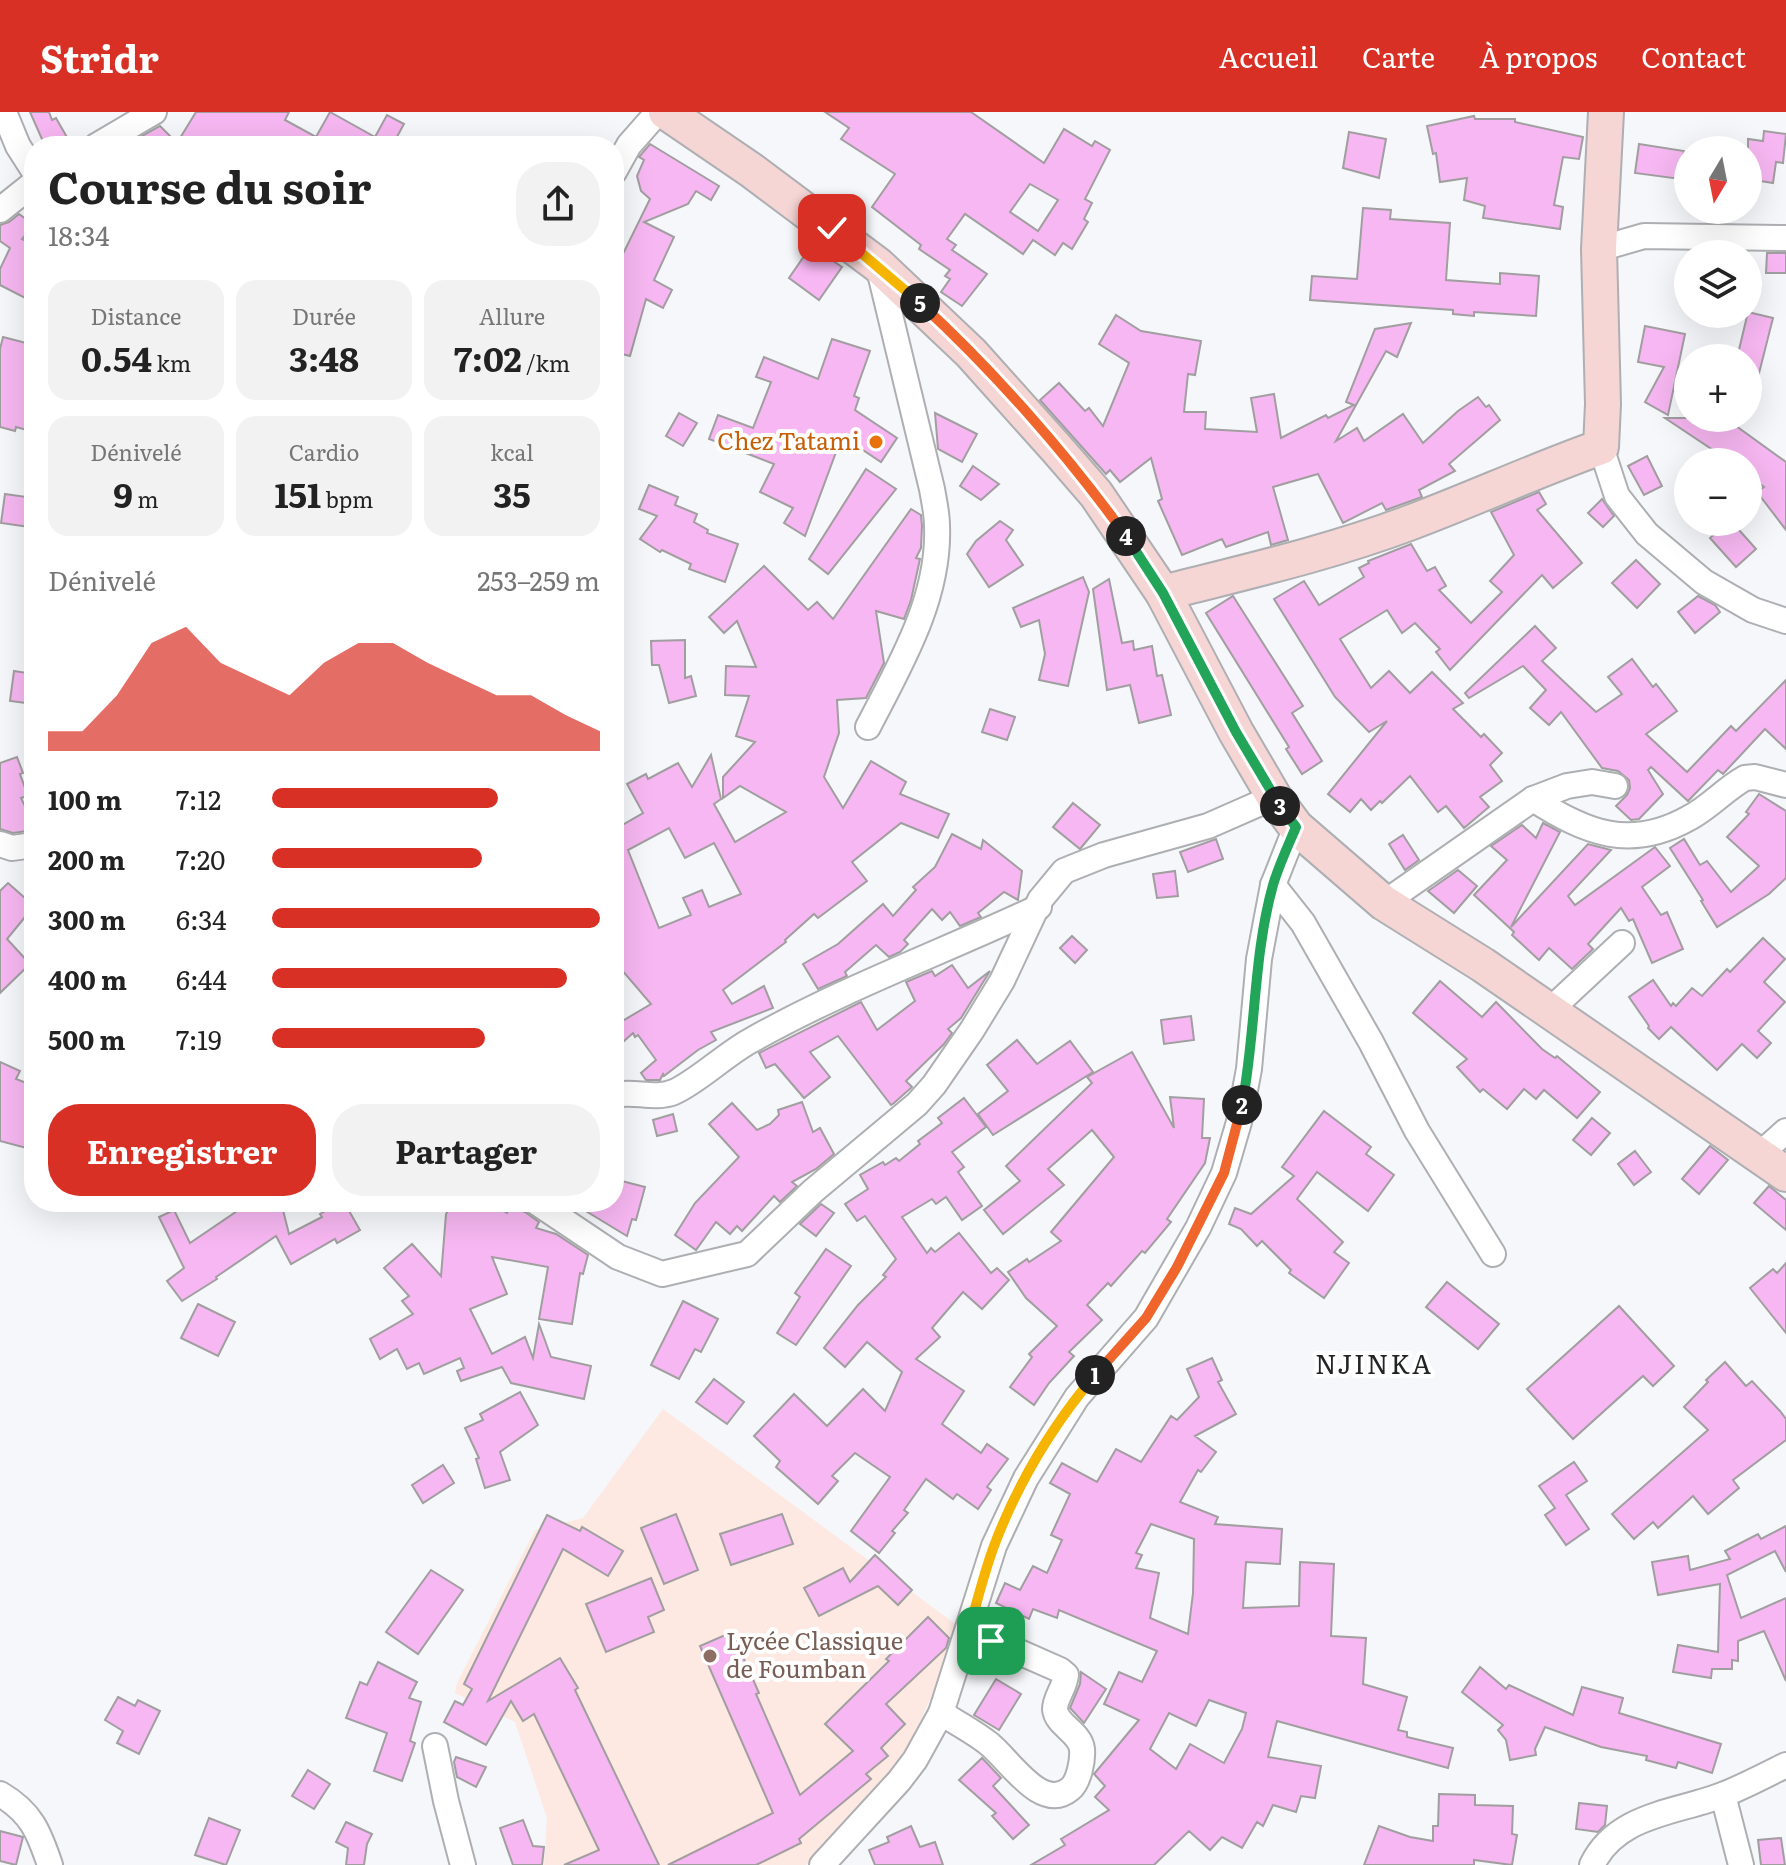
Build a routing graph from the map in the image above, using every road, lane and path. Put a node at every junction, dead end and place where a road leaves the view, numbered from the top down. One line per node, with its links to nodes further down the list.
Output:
1 (4, 112): 8 (street)
2 (154, 112): 6 (street)
3 (658, 112): 7 (street)
4 (666, 112): 13 (main road)
5 (1606, 112): 12 (main road)
6 (113, 136)
7 (624, 154)
8 (24, 155)
9 (24, 191): 10 (street)
10 (0, 210)
11 (1786, 238): 12 (street)
12 (1599, 249): 14 (main road)
13 (878, 265): 15 (main road); 17 (street)
14 (1601, 447): 15 (main road); 16 (street)
15 (1163, 593): 20 (main road)
16 (1786, 621)
17 (868, 727)
18 (1786, 785): 21 (street)
19 (1615, 786): 21 (street)
20 (1274, 797): 22 (main road); 27 (street)
21 (1533, 799): 26 (street)
22 (1296, 827): 25 (street); 26 (main road)
23 (0, 844): 24 (street)
24 (24, 846)
25 (1273, 885): 34 (street); 35 (street)
26 (1384, 903): 29 (main road)
27 (1039, 907): 30 (street); 33 (street)
28 (1622, 943): 29 (street)
29 (1548, 1012): 32 (main road)
30 (624, 1093)
31 (1786, 1131): 32 (street)
32 (1772, 1165)
33 (551, 1212)
34 (1493, 1254)
35 (969, 1630): 36 (street); 36 (street)
36 (941, 1713): 43 (street)
37 (435, 1746): 42 (street)
38 (1786, 1765): 40 (street)
39 (0, 1794): 41 (street)
40 (1723, 1795): 44 (street); 45 (street)
41 (50, 1865)
42 (463, 1865)
43 (822, 1865)
44 (1592, 1865)
45 (1741, 1865)

